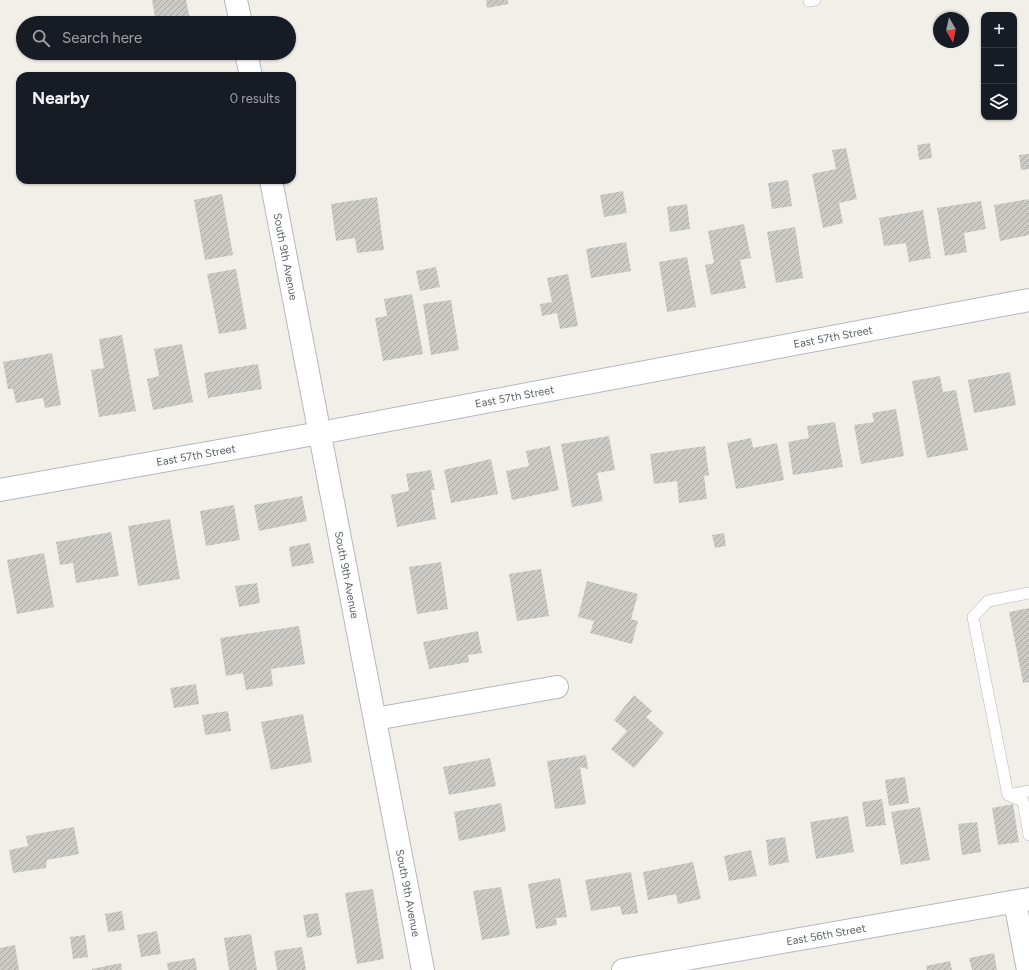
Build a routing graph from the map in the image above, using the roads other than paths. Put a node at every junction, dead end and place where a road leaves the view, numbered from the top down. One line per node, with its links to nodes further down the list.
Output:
1 (236, 0): 4 (street)
2 (809, 0): 3 (lane)
3 (815, 0)
4 (239, 16)
5 (248, 60): 6 (street)
6 (250, 72)
7 (272, 184): 9 (street, South 9th Avenue)
8 (1029, 300): 9 (street, East 57th Street)
9 (320, 433): 10 (street, East 57th Street); 13 (street, South 9th Avenue)
10 (0, 490)
11 (1029, 593): 15 (lane)
12 (557, 687): 13 (street)
13 (375, 719): 18 (street, South 9th Avenue)
14 (1029, 791): 15 (lane)
15 (1008, 795): 16 (lane)
16 (1029, 835)
17 (1022, 900): 19 (street, East 56th Street); 20 (street)
18 (423, 970)
19 (624, 970)
20 (1028, 970)

